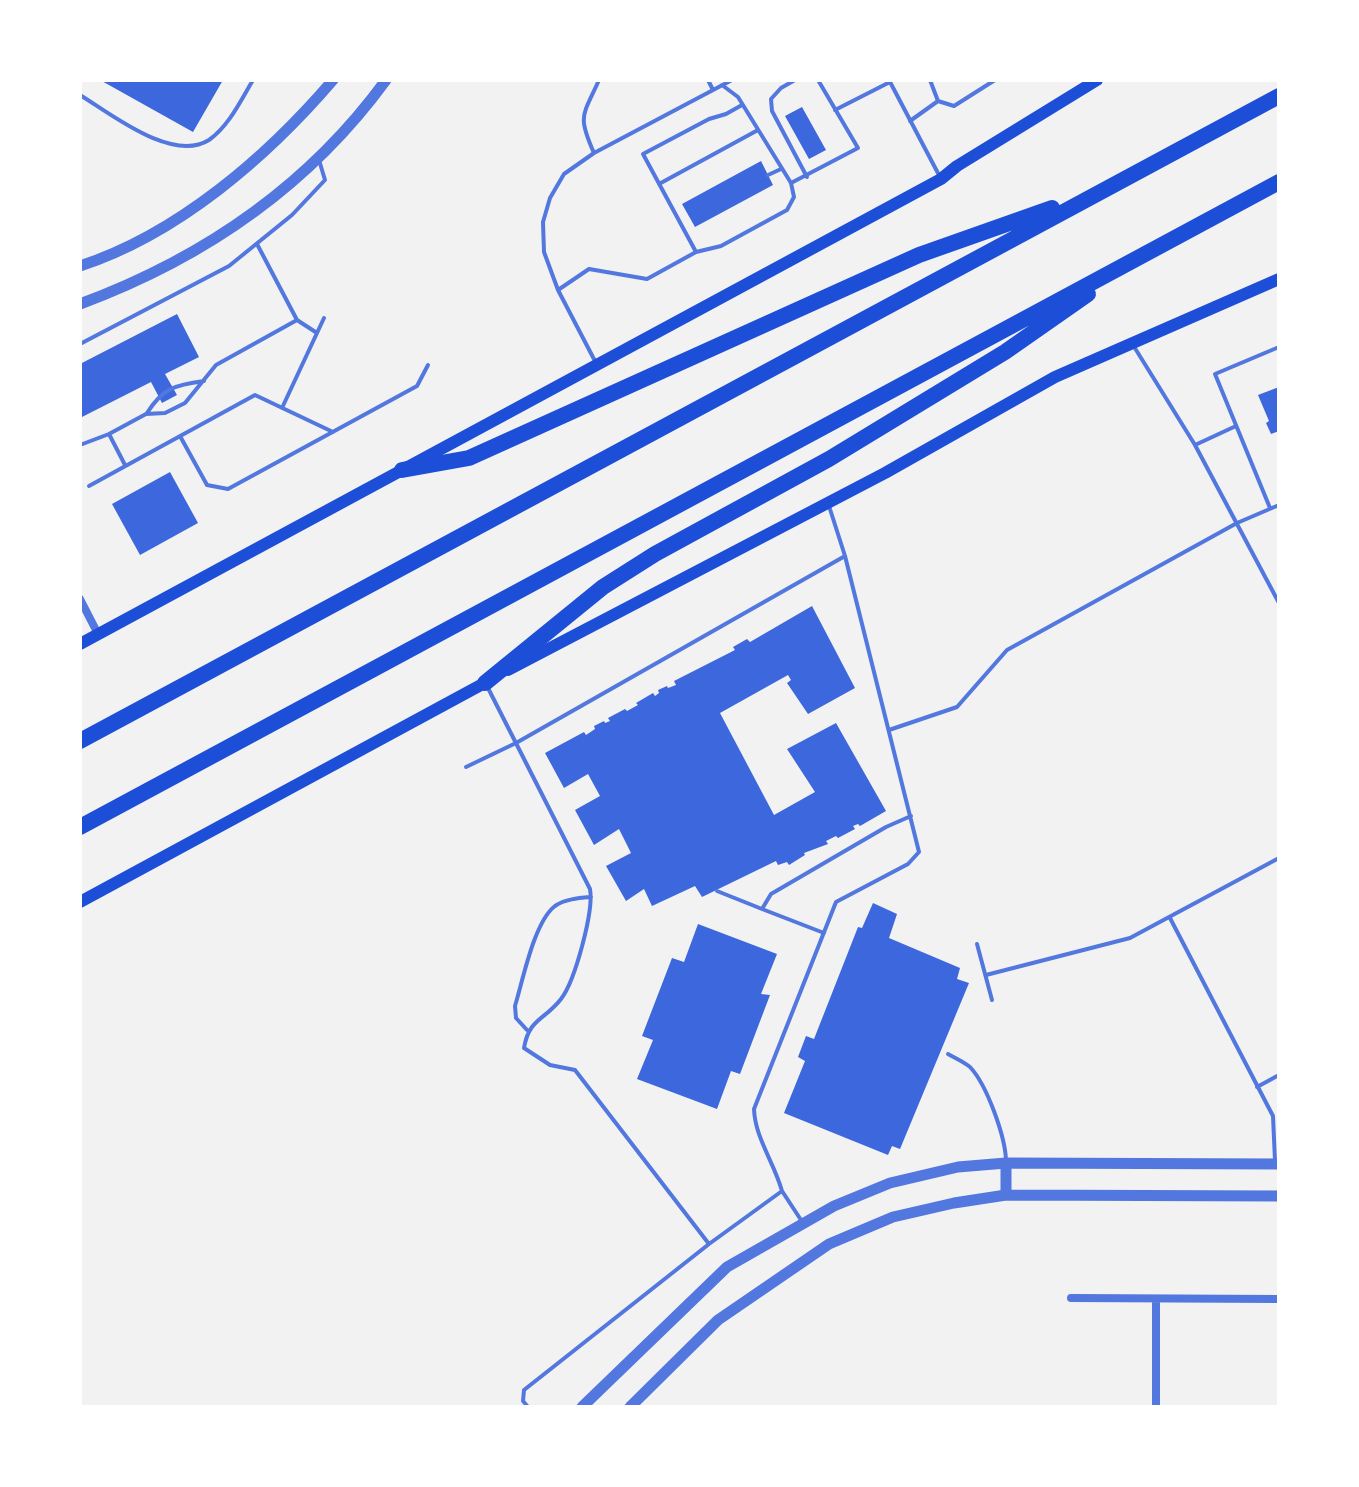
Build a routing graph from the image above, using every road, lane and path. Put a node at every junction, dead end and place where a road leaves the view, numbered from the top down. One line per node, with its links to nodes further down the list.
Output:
1 (253, 80): 15 (lane)
2 (333, 80): 37 (street)
3 (386, 80): 23 (street)
4 (599, 80): 22 (lane)
5 (708, 80): 14 (lane)
6 (732, 80): 13 (lane)
7 (795, 80): 26 (lane)
8 (818, 80): 19 (lane)
9 (930, 80): 17 (lane)
10 (995, 80): 17 (lane)
11 (1097, 80): 27 (main road)
12 (889, 81): 19 (lane); 20 (lane)
13 (722, 85): 14 (lane); 18 (lane)
14 (713, 90): 22 (lane)
15 (80, 95)
16 (1279, 96): 31 (highway)
17 (938, 101): 20 (lane)
18 (742, 105): 21 (lane); 30 (lane)
19 (835, 110): 26 (lane)
20 (910, 121): 27 (lane)
21 (758, 130): 24 (lane); 30 (lane)
22 (594, 153): 39 (lane)
23 (318, 159): 34 (lane); 40 (street)
24 (781, 169): 25 (lane); 29 (lane)
25 (768, 175)
26 (807, 177): 29 (lane)
27 (941, 179): 48 (main road)
28 (1279, 182): 35 (highway)
29 (791, 183): 36 (lane)
30 (659, 184): 33 (lane)
31 (1102, 190): 59 (highway); 72 (highway)
32 (689, 216): 33 (lane)
33 (680, 222): 36 (lane)
34 (257, 243): 42 (lane); 45 (lane)
35 (1151, 250): 70 (highway); 76 (highway)
36 (696, 252): 39 (lane)
37 (80, 266)
38 (1279, 279): 44 (main road)
39 (558, 290): 48 (lane)
40 (80, 304)
41 (324, 318): 43 (lane)
42 (297, 320): 43 (lane); 49 (lane)
43 (317, 333): 50 (lane)
44 (1132, 342): 57 (lane); 61 (main road)
45 (80, 344)
46 (1279, 347): 52 (lane)
47 (428, 365): 53 (lane)
48 (597, 365): 59 (main road)
49 (204, 381): 51 (lane); 51 (lane)
50 (282, 408): 53 (lane); 55 (lane)
51 (146, 414): 54 (lane)
52 (1236, 426): 57 (lane); 63 (lane)
53 (333, 432): 55 (lane)
54 (109, 434): 56 (lane); 58 (lane)
55 (180, 436): 58 (lane)
56 (80, 445)
57 (1195, 445): 64 (lane)
58 (126, 465): 60 (lane)
59 (402, 470): 68 (main road)
60 (89, 486)
61 (828, 502): 65 (lane); 70 (main road)
62 (1279, 505): 63 (lane)
63 (1270, 508): 64 (lane)
64 (1237, 523): 67 (lane); 71 (lane)
65 (845, 556): 71 (lane); 73 (lane)
66 (80, 599): 68 (street)
67 (1279, 603)
68 (98, 634): 69 (main road)
69 (80, 644)
70 (485, 683): 73 (lane); 80 (main road)
71 (889, 730): 75 (lane)
72 (80, 741)
73 (516, 743): 74 (lane); 79 (lane)
74 (466, 767)
75 (911, 816): 81 (lane); 83 (lane)
76 (80, 827)
77 (1279, 858): 82 (lane)
78 (717, 891): 81 (lane)
79 (591, 897): 87 (lane); 87 (lane)
80 (80, 902)
81 (762, 909): 83 (lane)
82 (1170, 918): 85 (lane); 90 (lane)
83 (824, 933): 93 (lane)
84 (977, 944): 85 (lane)
85 (986, 975): 86 (lane)
86 (992, 1000)
87 (527, 1030): 97 (lane)
88 (948, 1054): 91 (lane)
89 (1279, 1075): 90 (lane)
90 (1257, 1087): 92 (lane)
91 (1006, 1163): 92 (street); 94 (street); 96 (street)
92 (1277, 1164)
93 (782, 1191): 96 (lane); 97 (lane)
94 (1006, 1195): 95 (street); 103 (street)
95 (1279, 1196)
96 (803, 1223): 102 (street)
97 (709, 1244): 101 (lane)
98 (1071, 1298): 99 (street)
99 (1156, 1299): 100 (street); 104 (street)
100 (1279, 1299)
101 (528, 1407)
102 (582, 1407)
103 (630, 1407)
104 (1156, 1407)

